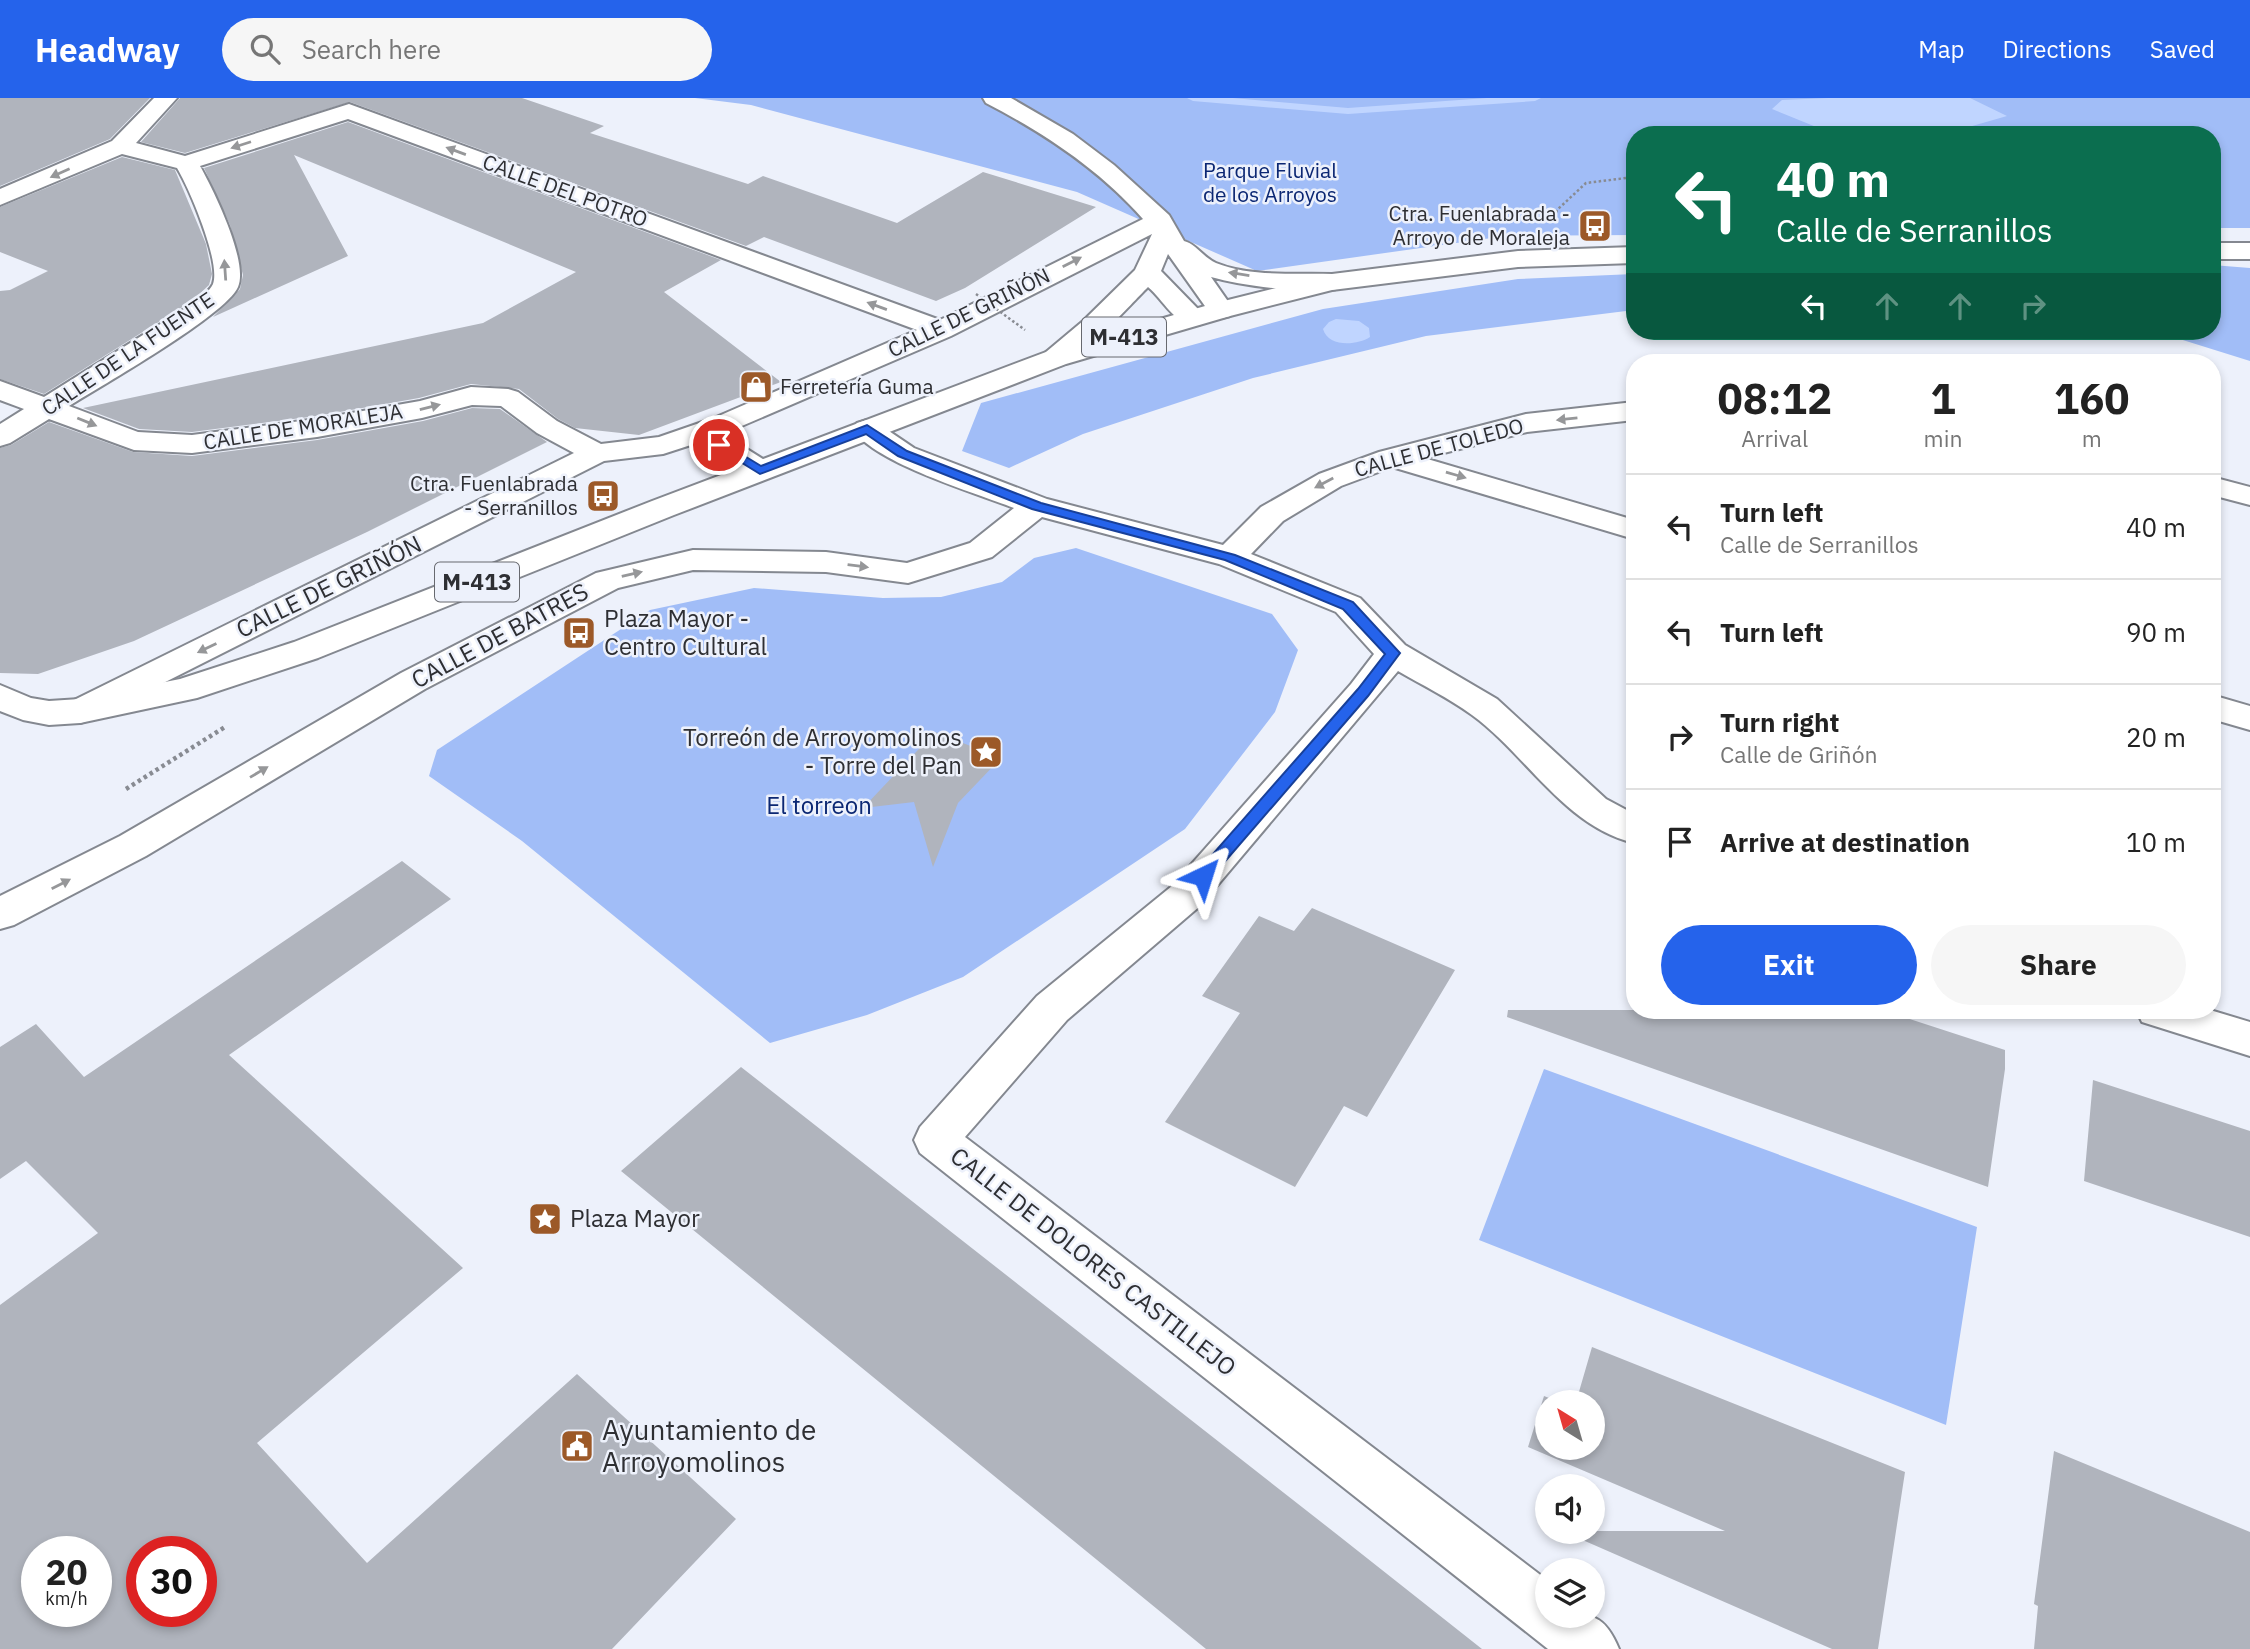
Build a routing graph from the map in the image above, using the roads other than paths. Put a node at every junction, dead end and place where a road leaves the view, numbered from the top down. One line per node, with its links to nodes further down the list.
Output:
1 (166, 98): 3 (street)
2 (994, 98): 6 (street)
3 (120, 146): 4 (street); 5 (street, one-way to 5)
4 (186, 163): 14 (street, CALLE DEL POTRO, one-way to 4); 17 (street, CALLE DE LA FUENTE, one-way to 4)
5 (0, 198)
6 (1162, 226): 10 (street); 11 (street, one-way to 6); 12 (street); 14 (street, CALLE DE GRIÑÓN, one-way to 6)
7 (2221, 251): 8 (street)
8 (2248, 251)
9 (1626, 255): 11 (street, M-413)
10 (1147, 273): 13 (street); 15 (street)
11 (1332, 282): 12 (street, M-413)
12 (1221, 310): 13 (street, M-413)
13 (1192, 318): 15 (street, M-413)
14 (941, 330): 20 (street, CALLE DE GRIÑÓN)
15 (1056, 358): 19 (street, M-413)
16 (0, 390): 17 (street, CALLE DE MORALEJA)
17 (50, 407): 21 (street, CALLE DE LA FUENTE); 22 (street, CALLE DE MORALEJA, one-way to 22)
18 (1626, 412): 23 (street, CALLE DE TOLEDO, one-way to 23)
19 (867, 429): 24 (street, M-413); 27 (street)
20 (699, 432): 22 (street, CALLE DE GRIÑÓN); 24 (street)
21 (0, 437)
22 (597, 453): 33 (street, CALLE DE GRIÑÓN, one-way to 33)
23 (1390, 458): 28 (street, one-way to 28); 29 (street, CALLE DE TOLEDO, one-way to 29)
24 (760, 470): 33 (street, M-413)
25 (2221, 488): 26 (street)
26 (2250, 496)
27 (1036, 506): 29 (street); 36 (street, CALLE DE BATRES, one-way to 27)
28 (1626, 528)
29 (1230, 557): 30 (street)
30 (1393, 653): 35 (street); 39 (street, CALLE DE DOLORES CASTILLEJO)
31 (1, 699): 33 (street, M-413)
32 (2221, 709): 34 (street)
33 (80, 711)
34 (2250, 718)
35 (1626, 826)
36 (0, 914)
37 (2186, 1019): 38 (street)
38 (2250, 1039)
39 (1535, 1605)
40 (1565, 1628): 41 (street, CALLE DE DOLORES CASTILLEJO)
41 (1592, 1649)

